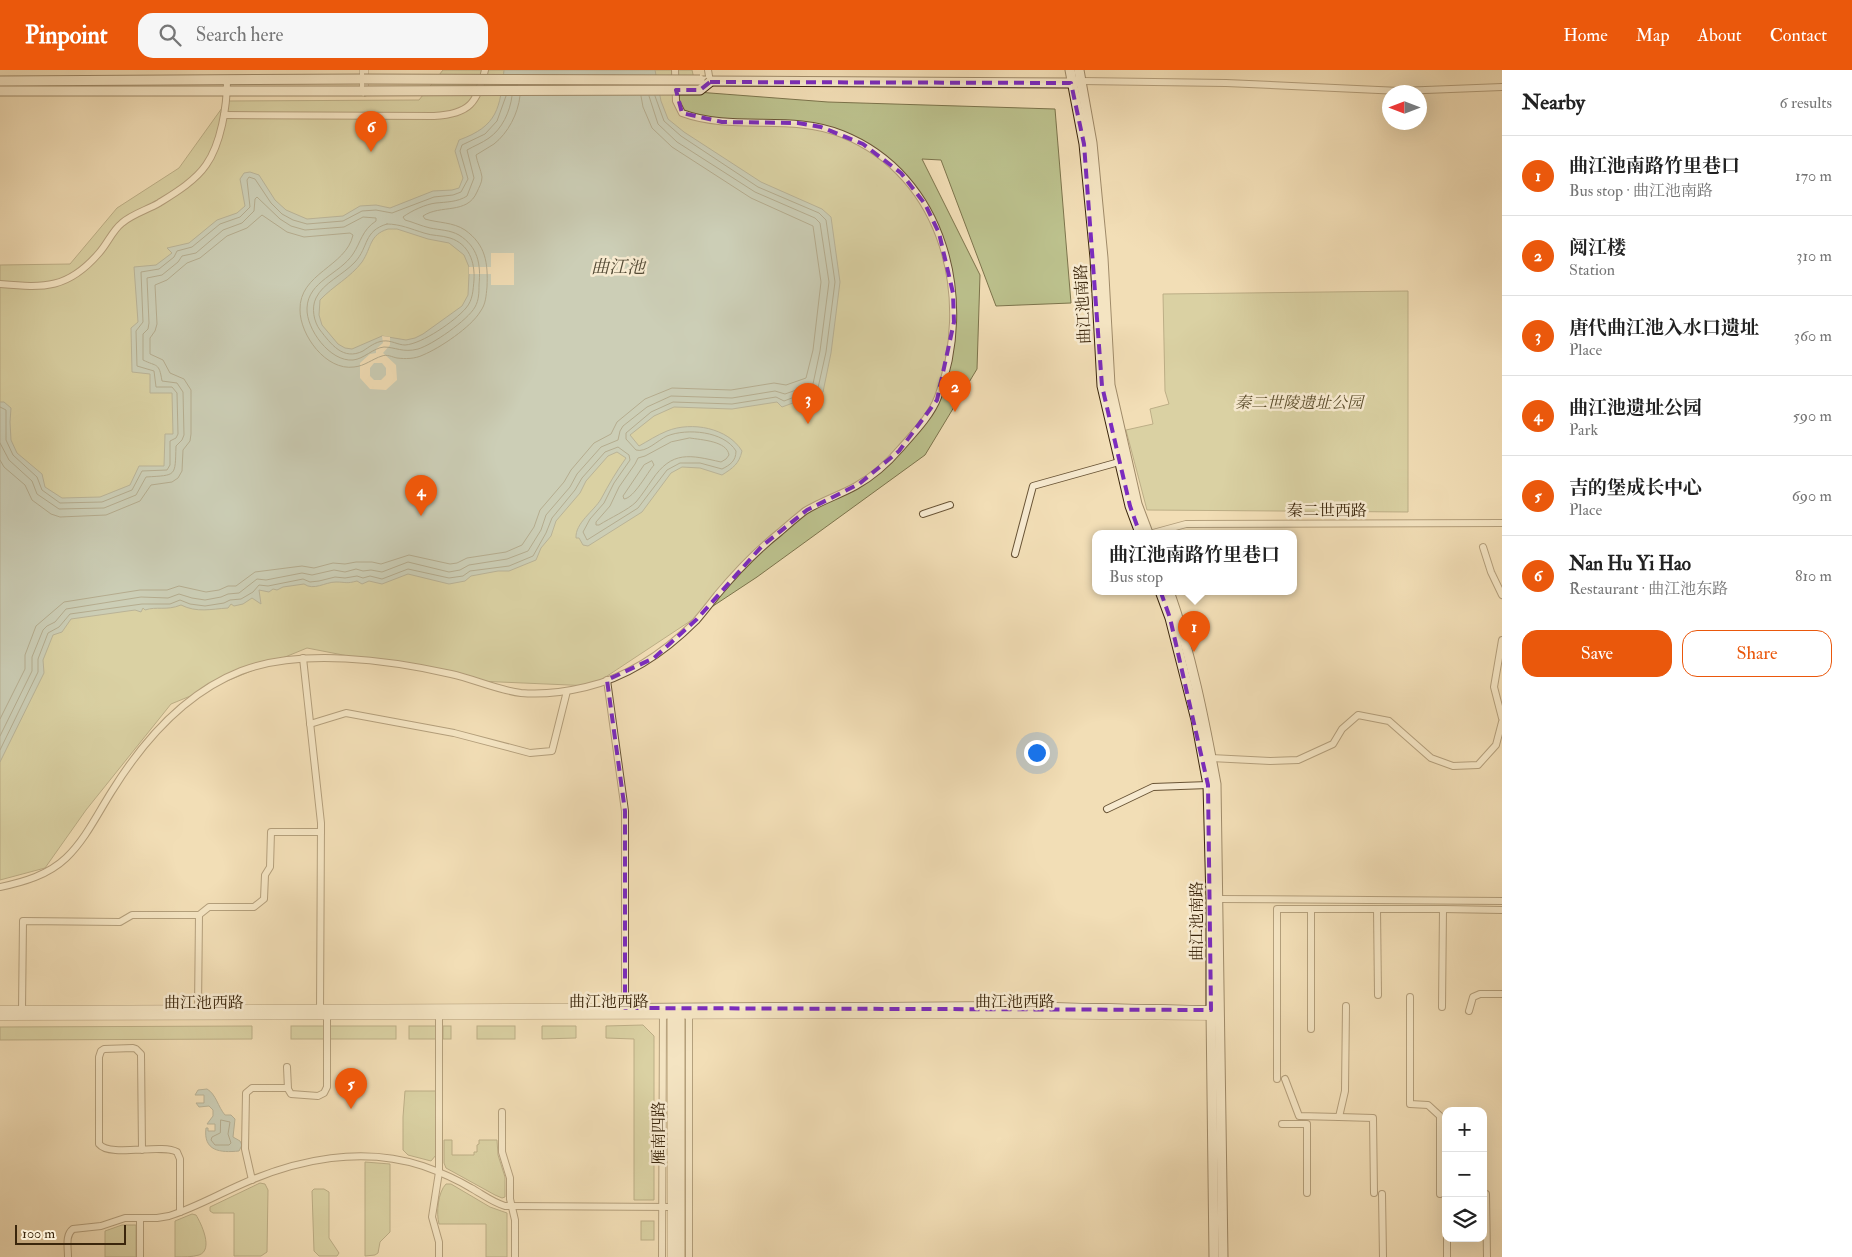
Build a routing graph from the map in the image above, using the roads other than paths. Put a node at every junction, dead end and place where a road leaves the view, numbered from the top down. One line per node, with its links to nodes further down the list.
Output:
1 (484, 70): 16 (street)
2 (675, 70): 32 (street)
3 (708, 70): 10 (street)
4 (1070, 70): 11 (main road, 曲江池南路)
5 (1079, 70): 9 (main road, 曲江池南路)
6 (364, 75): 8 (main road); 10 (main road, bridge); 15 (street)
7 (0, 81): 8 (main road)
8 (227, 81): 14 (street)
9 (1081, 81): 11 (main road); 12 (street); 23 (main road, 曲江池南路)
10 (710, 82): 11 (main road); 15 (main road, bridge)
11 (1071, 83): 18 (main road, 曲江池南路)
12 (1502, 87)
13 (0, 91): 14 (main road)
14 (227, 91): 15 (main road); 16 (street)
15 (364, 91)
16 (224, 115): 17 (street)
17 (0, 284)
18 (1119, 462): 22 (main road, 曲江池南路); 26 (street)
19 (950, 505): 20 (street)
20 (923, 514)
21 (1502, 523): 24 (street, 秦二世西路)
22 (1139, 530)
23 (1147, 530)
24 (1164, 530)
25 (1483, 548): 29 (street)
26 (1015, 554)
27 (1161, 595): 37 (main road, 曲江池南路)
28 (1170, 595): 36 (main road, 曲江池南路)
29 (1502, 595)
30 (1502, 640): 34 (street)
31 (303, 658): 33 (street); 35 (street); 40 (street)
32 (607, 680): 33 (street); 53 (street)
33 (566, 691): 35 (street)
34 (1502, 720): 36 (street)
35 (310, 724): 39 (street)
36 (1211, 758): 41 (main road, 曲江池南路)
37 (1208, 785): 38 (street); 62 (main road, 曲江池南路)
38 (1107, 809)
39 (321, 832): 47 (street); 61 (street)
40 (0, 887)
41 (1219, 899): 42 (street); 62 (main road, 曲江池南路)
42 (1502, 901)
43 (1311, 909): 44 (street); 65 (street); 67 (street)
44 (1377, 909): 45 (street); 49 (street)
45 (1443, 909): 46 (street); 52 (street)
46 (1502, 910)
47 (199, 915): 54 (street); 56 (street)
48 (1502, 994): 60 (street)
49 (1378, 996)
50 (1410, 997): 79 (street)
51 (1346, 1006): 71 (street)
52 (1442, 1007)
53 (625, 1008): 57 (street, 曲江池西路); 61 (street, 曲江池西路)
54 (198, 1009): 56 (street, 曲江池西路); 61 (street, 曲江池西路)
55 (0, 1010): 56 (street, 曲江池西路)
56 (22, 1010)
57 (663, 1011): 58 (street, 曲江池西路); 63 (street, 曲江池西路); 82 (street)
58 (676, 1011): 59 (street, 曲江池西路); 83 (street, 雁南四路); 93 (street, 雁南四路)
59 (689, 1011): 62 (street, 曲江池西路); 94 (street)
60 (1469, 1011)
61 (322, 1013): 63 (street, 曲江池西路); 64 (street, 曲江池西路); 69 (street)
62 (1215, 1013): 95 (main road, 曲江池南路); 96 (main road, 曲江池南路)
63 (439, 1015): 74 (street)
64 (0, 1016)
65 (1311, 1029)
66 (287, 1067): 69 (street)
67 (1277, 1079)
68 (1285, 1079): 71 (street)
69 (287, 1088): 75 (street)
70 (502, 1112): 81 (street)
71 (1339, 1117): 77 (street)
72 (1282, 1124): 76 (street)
73 (142, 1150): 73 (street); 84 (street)
74 (439, 1172): 75 (street); 81 (street); 89 (street)
75 (252, 1180): 84 (street)
76 (1306, 1193)
77 (1374, 1194)
78 (1382, 1194): 97 (street)
79 (1440, 1194)
80 (1486, 1197): 99 (street)
81 (512, 1207): 82 (street); 90 (street)
82 (663, 1207): 83 (street); 91 (street)
83 (672, 1207): 92 (street, 雁南四路)
84 (180, 1212): 85 (street)
85 (140, 1218): 87 (street); 88 (street)
86 (1447, 1242): 98 (street)
87 (68, 1257)
88 (140, 1257)
89 (439, 1257)
90 (515, 1257)
91 (662, 1257)
92 (672, 1257)
93 (680, 1257)
94 (689, 1257)
95 (1214, 1257)
96 (1223, 1257)
97 (1383, 1257)
98 (1447, 1257)
99 (1487, 1257)

